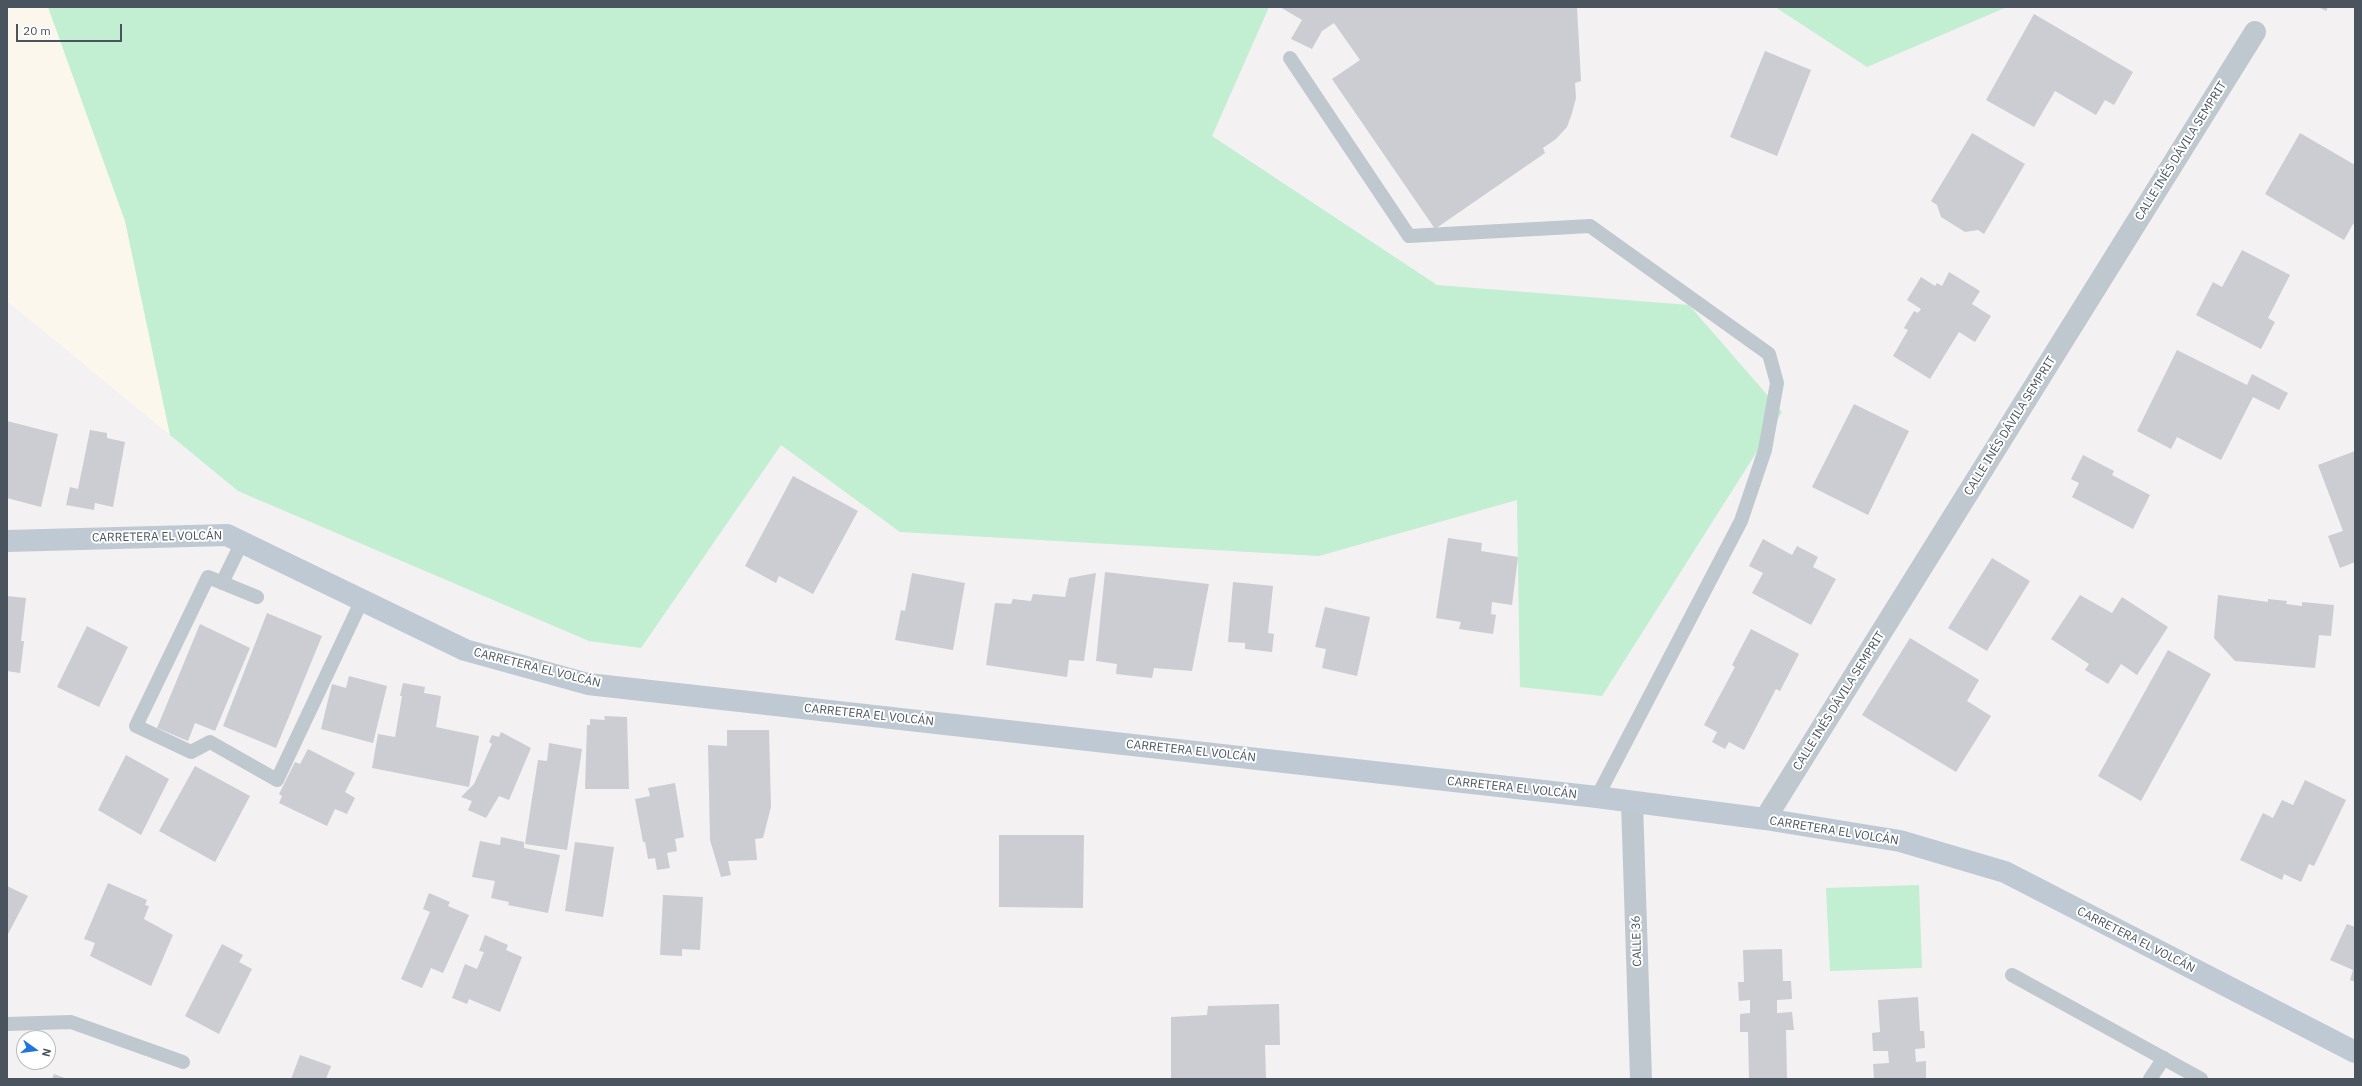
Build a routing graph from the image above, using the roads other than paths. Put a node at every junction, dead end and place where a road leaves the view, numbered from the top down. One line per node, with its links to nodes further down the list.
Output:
1 (2255, 32): 10 (street, CALLE INÉS DÁVILA SEMPRIT)
2 (1290, 58): 8 (lane)
3 (7, 541): 4 (street, CARRETERA EL VOLCÁN)
4 (242, 542): 5 (lane); 7 (street, CARRETERA EL VOLCÁN)
5 (222, 583): 6 (lane); 7 (lane)
6 (257, 597)
7 (362, 600): 8 (street, CARRETERA EL VOLCÁN)
8 (1597, 797): 9 (street, CARRETERA EL VOLCÁN)
9 (1632, 802): 10 (street, CARRETERA EL VOLCÁN); 16 (street, CALLE 36)
10 (1765, 819): 13 (street, CARRETERA EL VOLCÁN)
11 (2012, 975): 14 (lane)
12 (7, 1024): 15 (lane)
13 (2355, 1052)
14 (2164, 1058): 17 (lane); 18 (lane)
15 (183, 1062)
16 (1641, 1079)
17 (2150, 1079)
18 (2201, 1079)

